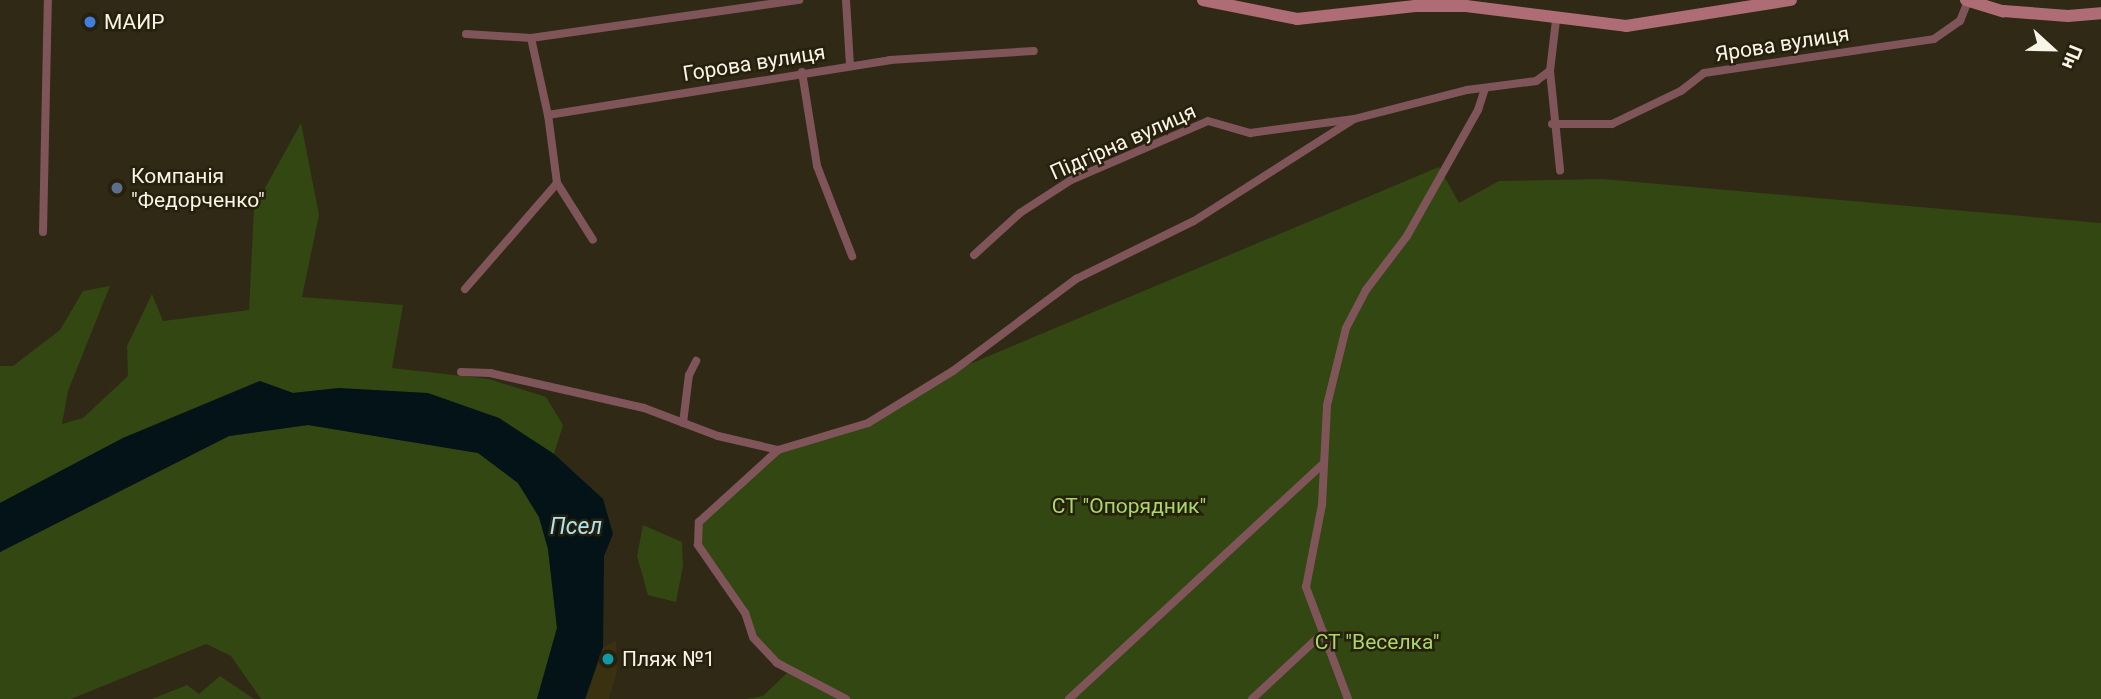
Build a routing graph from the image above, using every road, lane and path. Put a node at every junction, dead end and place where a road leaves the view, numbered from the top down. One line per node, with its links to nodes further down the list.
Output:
1 (48, 0): 21 (street)
2 (799, 0): 10 (street)
3 (846, 0): 12 (street)
4 (1203, 0): 8 (street)
5 (1791, 0): 8 (street)
6 (1967, 0): 7 (street); 18 (street, Ярова вулиця)
7 (2101, 13)
8 (1556, 20): 13 (street)
9 (467, 34): 10 (street)
10 (531, 38): 16 (street)
11 (1034, 51): 12 (street, Горова вулиця)
12 (850, 66): 14 (street, Горова вулиця)
13 (1550, 71): 15 (street, Підгірна вулиця); 18 (street)
14 (802, 72): 16 (street, Горова вулиця); 24 (street)
15 (1485, 88): 17 (street, Підгірна вулиця); 30 (street)
16 (548, 115): 20 (street)
17 (1354, 118): 23 (street, Підгірна вулиця); 29 (street)
18 (1552, 124): 19 (street)
19 (1560, 170)
20 (557, 183): 22 (street); 25 (street)
21 (43, 232)
22 (593, 240)
23 (974, 255)
24 (852, 256)
25 (465, 289)
26 (696, 361): 28 (street)
27 (461, 372): 28 (street)
28 (683, 423): 29 (street)
29 (778, 450): 32 (street)
30 (1322, 465): 31 (street); 33 (street)
31 (1324, 632): 34 (street); 35 (street)
32 (846, 699)
33 (1069, 699)
34 (1252, 699)
35 (1348, 699)

